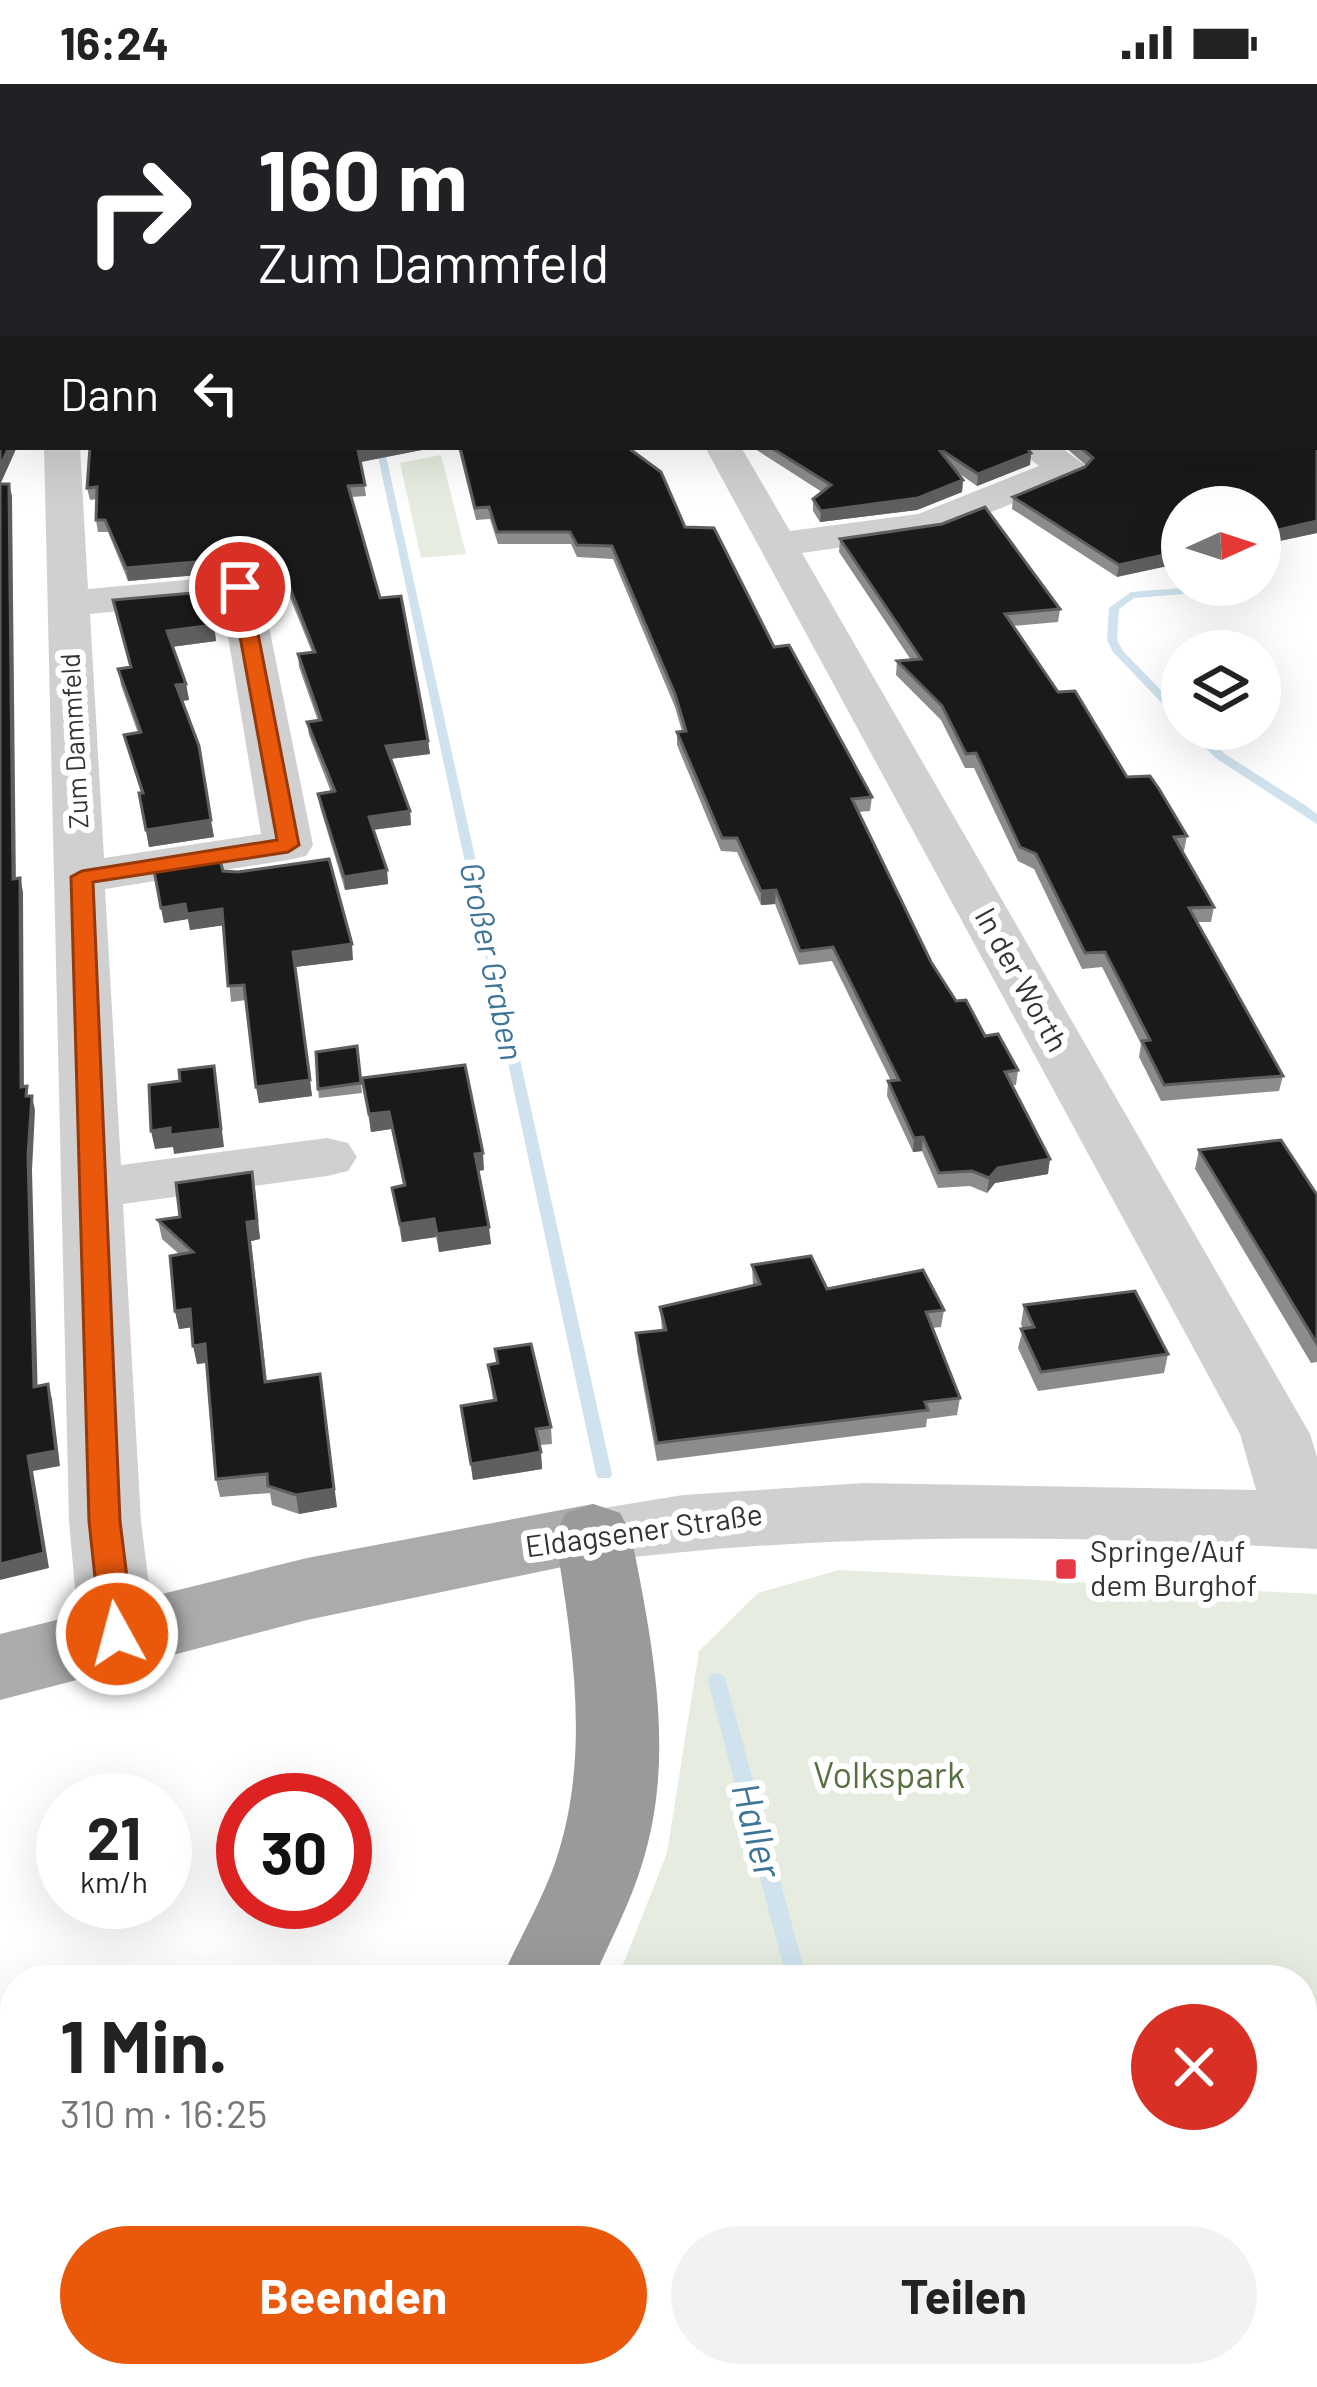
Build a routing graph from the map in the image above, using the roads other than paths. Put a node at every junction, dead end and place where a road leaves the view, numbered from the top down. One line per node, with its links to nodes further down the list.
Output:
1 (62, 450): 5 (street, Zum Dammfeld)
2 (725, 450): 4 (street, In der Worth)
3 (1044, 450): 4 (street)
4 (779, 544): 9 (street, In der Worth)
5 (68, 604): 6 (street, Zum Dammfeld); 6 (street)
6 (82, 877): 8 (street, Zum Dammfeld)
7 (327, 1157): 8 (street)
8 (95, 1188): 12 (street, Zum Dammfeld)
9 (1296, 1428): 10 (street, In der Worth)
10 (1309, 1521): 11 (street, Eldagsener Straße)
11 (592, 1534): 12 (main road, Eldagsener Straße); 14 (highway)
12 (117, 1634): 13 (main road, Eldagsener Straße)
13 (0, 1666)
14 (554, 1965)

